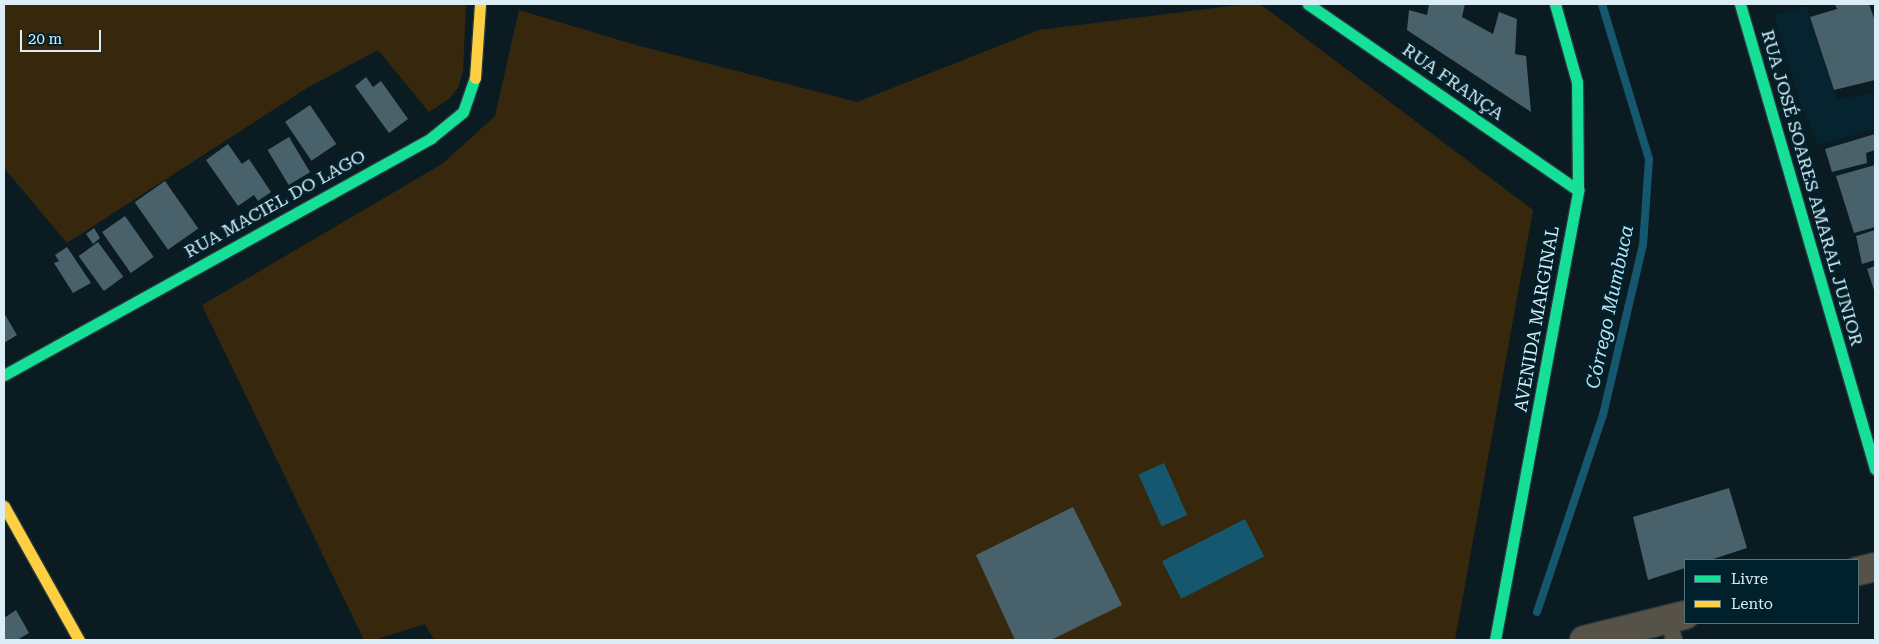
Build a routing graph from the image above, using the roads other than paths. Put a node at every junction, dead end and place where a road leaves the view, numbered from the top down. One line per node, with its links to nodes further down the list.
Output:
1 (480, 4): 6 (street, RUA MACIEL DO LAGO)
2 (1308, 4): 5 (street, RUA FRANÇA)
3 (1555, 4): 5 (street, AVENIDA MARGINAL)
4 (1741, 4): 7 (street, RUA JOSÉ SOARES AMARAL JUNIOR)
5 (1578, 190): 13 (street, AVENIDA MARGINAL)
6 (4, 375)
7 (1875, 469)
8 (4, 506): 12 (street)
9 (1875, 567): 10 (street)
10 (1859, 571)
11 (1676, 625): 14 (street)
12 (80, 640)
13 (1495, 640)
14 (1584, 640)

